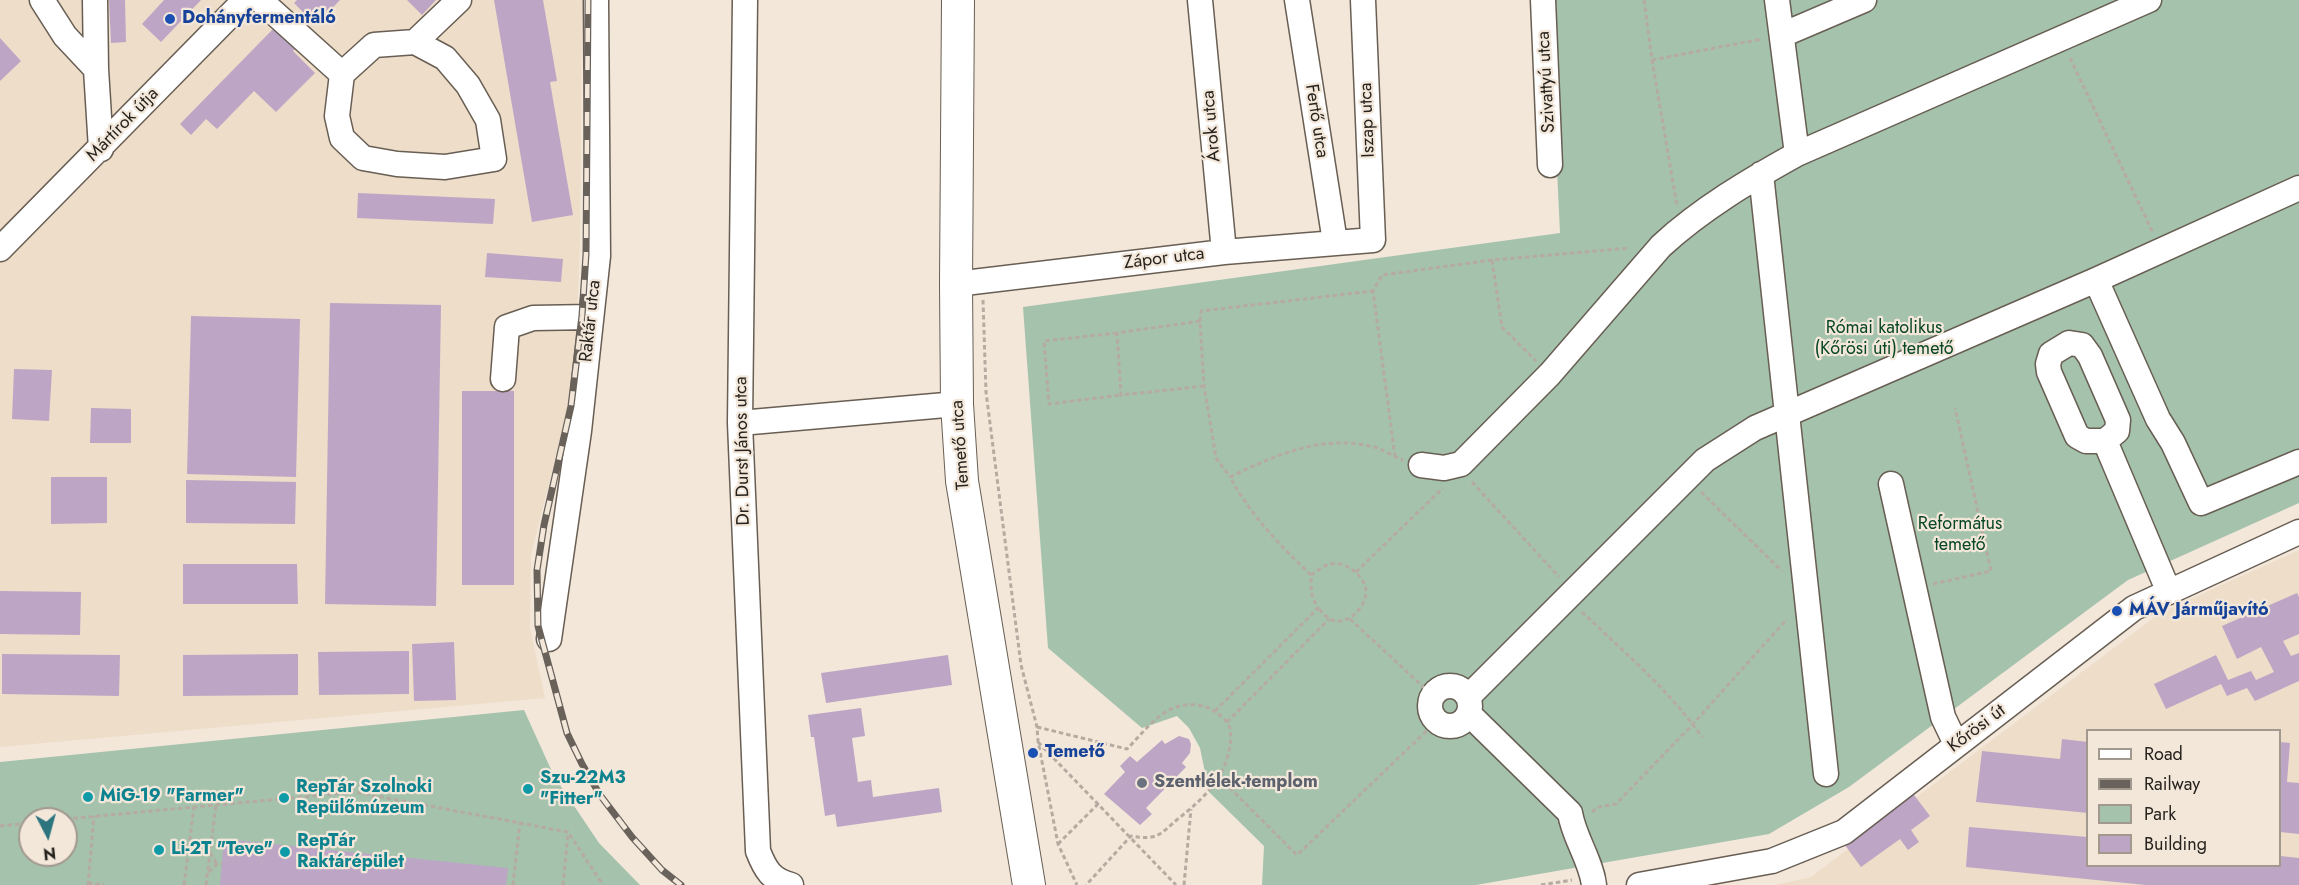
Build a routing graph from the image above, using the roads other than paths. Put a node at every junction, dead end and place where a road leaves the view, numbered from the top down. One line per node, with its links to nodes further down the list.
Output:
1 (42, 0): 18 (street)
2 (95, 0): 18 (street)
3 (245, 0): 20 (street, Mártírok útja)
4 (260, 0): 19 (street)
5 (459, 0): 17 (street)
6 (596, 0): 31 (street, Raktár utca)
7 (745, 0): 35 (street, Dr. Durst János utca)
8 (958, 0): 30 (main road, Temető utca)
9 (1200, 0): 28 (street, Árok utca)
10 (1297, 0): 26 (street, Fertő utca)
11 (1363, 0): 25 (street, Iszap utca)
12 (1543, 0): 22 (street, Szivattyú utca)
13 (1778, 0): 16 (street)
14 (1864, 0): 16 (street)
15 (2149, 0): 21 (street)
16 (1782, 35): 21 (street)
17 (415, 42): 19 (street); 19 (street)
18 (96, 69): 20 (street)
19 (342, 74)
20 (101, 149): 27 (street, Mártírok útja)
21 (1797, 154): 23 (street)
22 (1550, 165)
23 (1761, 174): 34 (street); 38 (street)
24 (2299, 188): 29 (street)
25 (1373, 240): 26 (street, Zápor utca)
26 (1335, 242): 28 (street, Zápor utca)
27 (0, 249)
28 (1224, 252): 30 (street, Zápor utca)
29 (2096, 280): 34 (street); 37 (street)
30 (969, 282): 33 (main road, Temető utca)
31 (591, 316): 32 (street); 42 (street, Raktár utca)
32 (503, 379)
33 (957, 404): 35 (street); 48 (main road, Temető utca)
34 (1788, 412): 43 (street); 45 (street)
35 (740, 423): 47 (street, Dr. Durst János utca)
36 (2105, 441): 41 (street)
37 (2299, 462)
38 (1421, 465)
39 (1891, 484): 44 (street)
40 (2299, 532): 41 (street, Kőrösi út)
41 (2169, 590): 44 (street, Kőrösi út)
42 (549, 639)
43 (1468, 705): 43 (street); 46 (street)
44 (1956, 744): 49 (street, Kőrösi út)
45 (1826, 774)
46 (1594, 881)
47 (791, 885)
48 (1029, 885)
49 (1639, 885)

